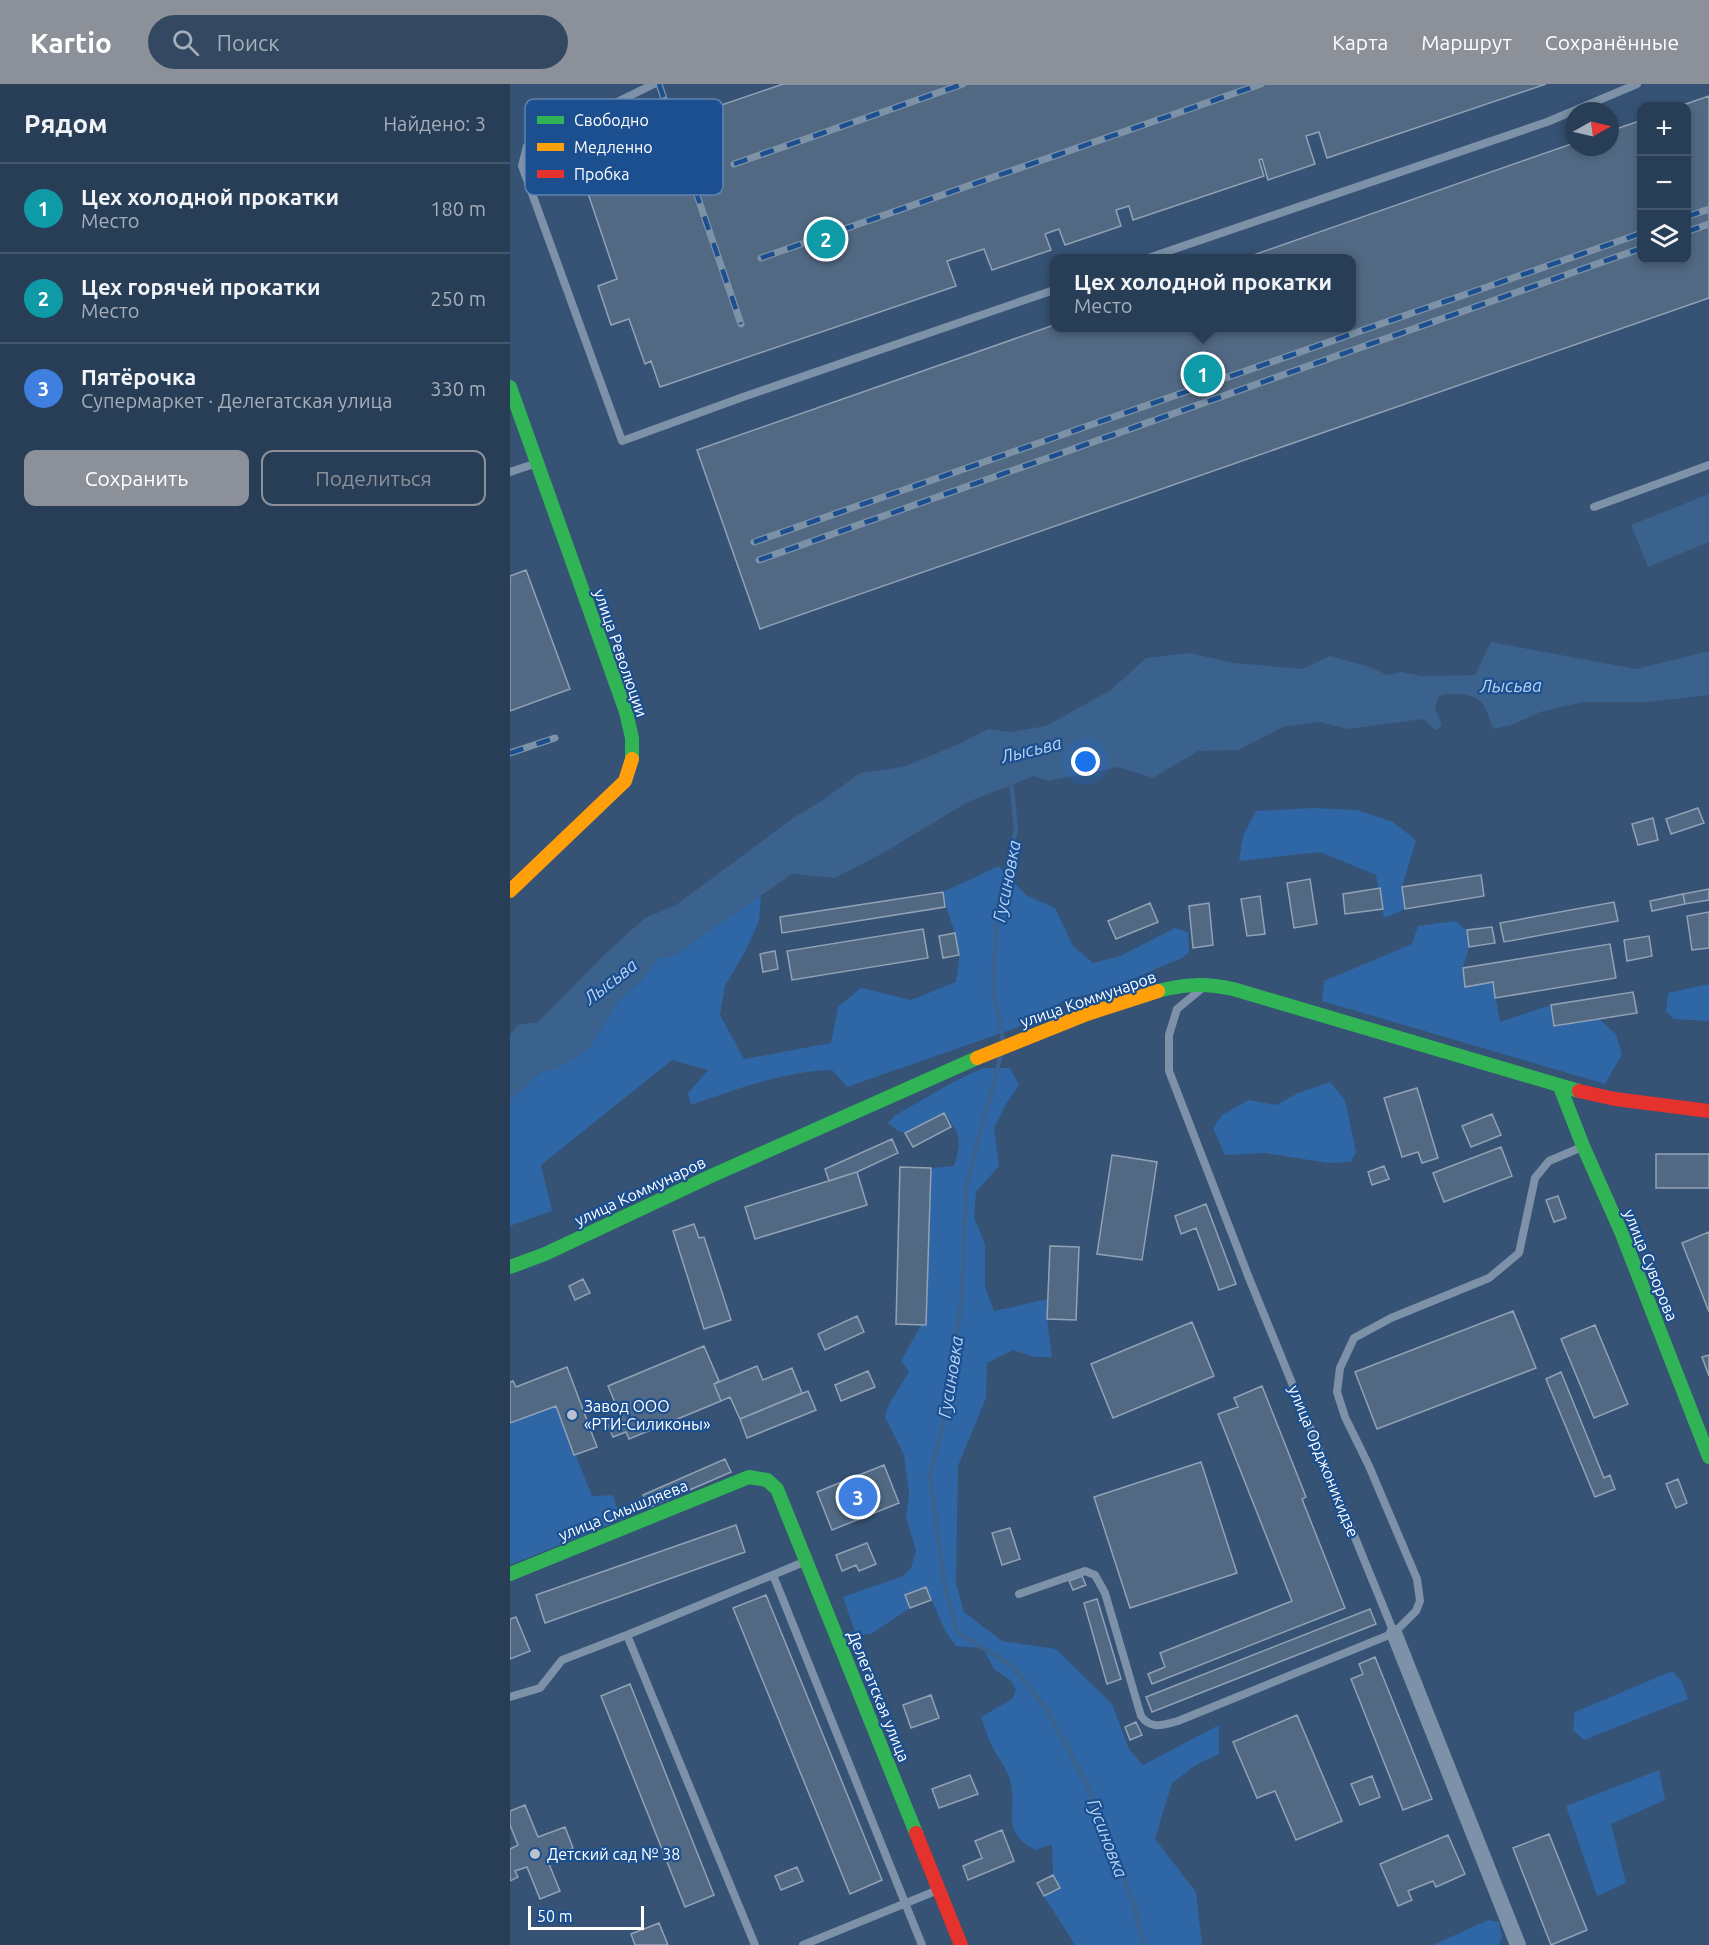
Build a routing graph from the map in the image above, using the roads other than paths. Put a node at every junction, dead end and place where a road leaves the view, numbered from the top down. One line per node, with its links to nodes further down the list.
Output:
1 (654, 84): 3 (lane)
2 (1637, 84): 7 (lane)
3 (623, 99)
4 (525, 154): 5 (lane)
5 (525, 174)
6 (533, 195): 8 (lane)
7 (1160, 254)
8 (1050, 291)
9 (510, 387): 10 (street, улица Революции)
10 (537, 463): 12 (lane); 14 (street, улица Революции)
11 (1709, 465): 13 (lane)
12 (510, 472)
13 (1594, 507)
14 (510, 891)
15 (1208, 984): 16 (street, улица Коммунаров); 19 (street, улица Коммунаров); 26 (lane, улица Орджоникидзе)
16 (1560, 1087): 17 (street, улица Коммунаров); 18 (street, улица Суворова)
17 (1709, 1111)
18 (1583, 1146): 20 (street, улица Суворова); 26 (lane)
19 (510, 1268)
20 (1709, 1457)
21 (749, 1477): 22 (street, Делегатская улица); 23 (street, улица Смышляева)
22 (807, 1561): 24 (lane); 29 (street, Делегатская улица)
23 (510, 1574)
24 (773, 1575): 27 (lane); 30 (lane)
25 (1019, 1594): 26 (lane)
26 (1394, 1633): 35 (street, улица Орджоникидзе)
27 (627, 1635): 28 (lane); 31 (lane)
28 (510, 1697)
29 (939, 1890): 30 (lane); 34 (street, Делегатская улица)
30 (905, 1903): 32 (lane); 33 (lane)
31 (755, 1945)
32 (806, 1945)
33 (922, 1945)
34 (961, 1945)
35 (1518, 1945)

